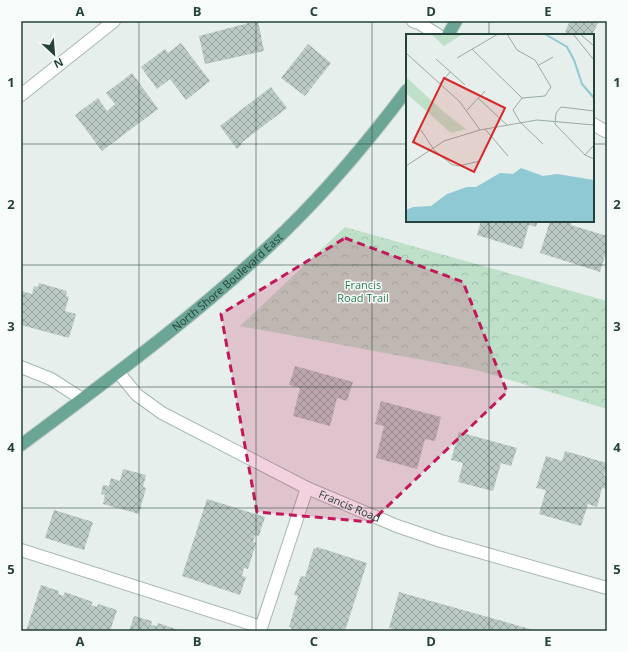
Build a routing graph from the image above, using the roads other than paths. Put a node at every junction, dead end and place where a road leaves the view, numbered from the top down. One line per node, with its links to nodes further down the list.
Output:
1 (114, 21): 7 (street)
2 (413, 21): 4 (street)
3 (456, 21): 5 (main road)
4 (436, 34)
5 (449, 34)
6 (406, 91): 11 (main road, North Shore Boulevard East)
7 (21, 95)
8 (594, 125): 9 (street)
9 (605, 131)
10 (21, 367): 12 (street)
11 (118, 372): 12 (main road, North Shore Boulevard East); 14 (street, Francis Road)
12 (82, 399): 13 (main road, North Shore Boulevard East)
13 (21, 445)
14 (307, 488): 16 (street, Francis Road); 17 (street)
15 (21, 550): 17 (street)
16 (607, 588)
17 (260, 629)

